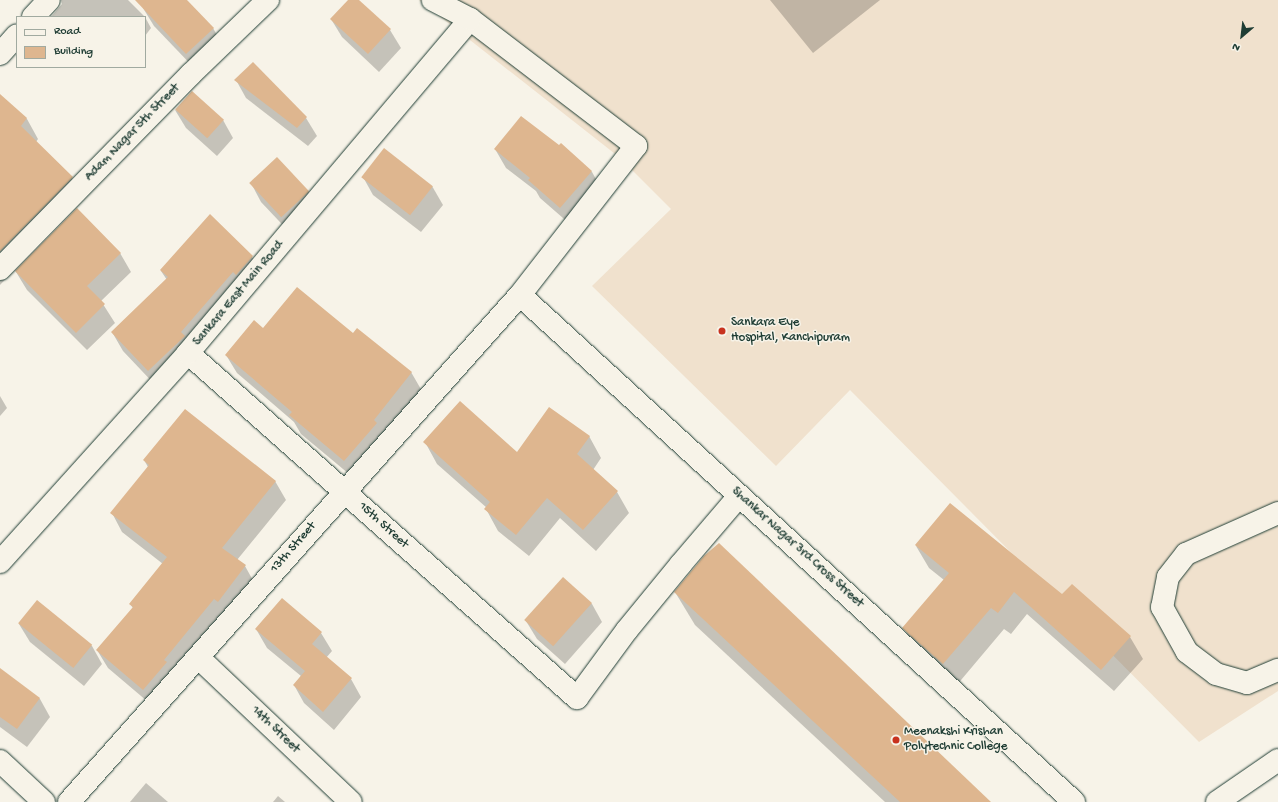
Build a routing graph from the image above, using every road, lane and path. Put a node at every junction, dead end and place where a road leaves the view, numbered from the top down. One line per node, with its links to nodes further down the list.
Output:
1 (49, 0): 4 (street)
2 (268, 0): 8 (street, Adam Nagar 5th Street)
3 (433, 0): 5 (street)
4 (34, 16)
5 (470, 19): 9 (street, 13th Street); 10 (street, Sankara East Main Road)
6 (16, 36): 7 (street)
7 (0, 54)
8 (0, 269)
9 (520, 294): 11 (street, 13th Street); 12 (street, Shankar Nagar 3rd Cross Street)
10 (188, 354): 11 (street, 15th Street); 14 (street, Sankara East Main Road)
11 (344, 491): 12 (street, 15th Street); 15 (street, 13th Street)
12 (740, 496): 22 (street, Shankar Nagar 3rd Cross Street)
13 (1278, 512): 16 (street)
14 (0, 562)
15 (199, 658): 20 (street, 13th Street); 21 (street, 14th Street)
16 (1278, 670)
17 (1278, 760): 23 (street)
18 (0, 761): 19 (street)
19 (44, 802)
20 (69, 802)
21 (351, 802)
22 (1074, 802)
23 (1217, 802)

